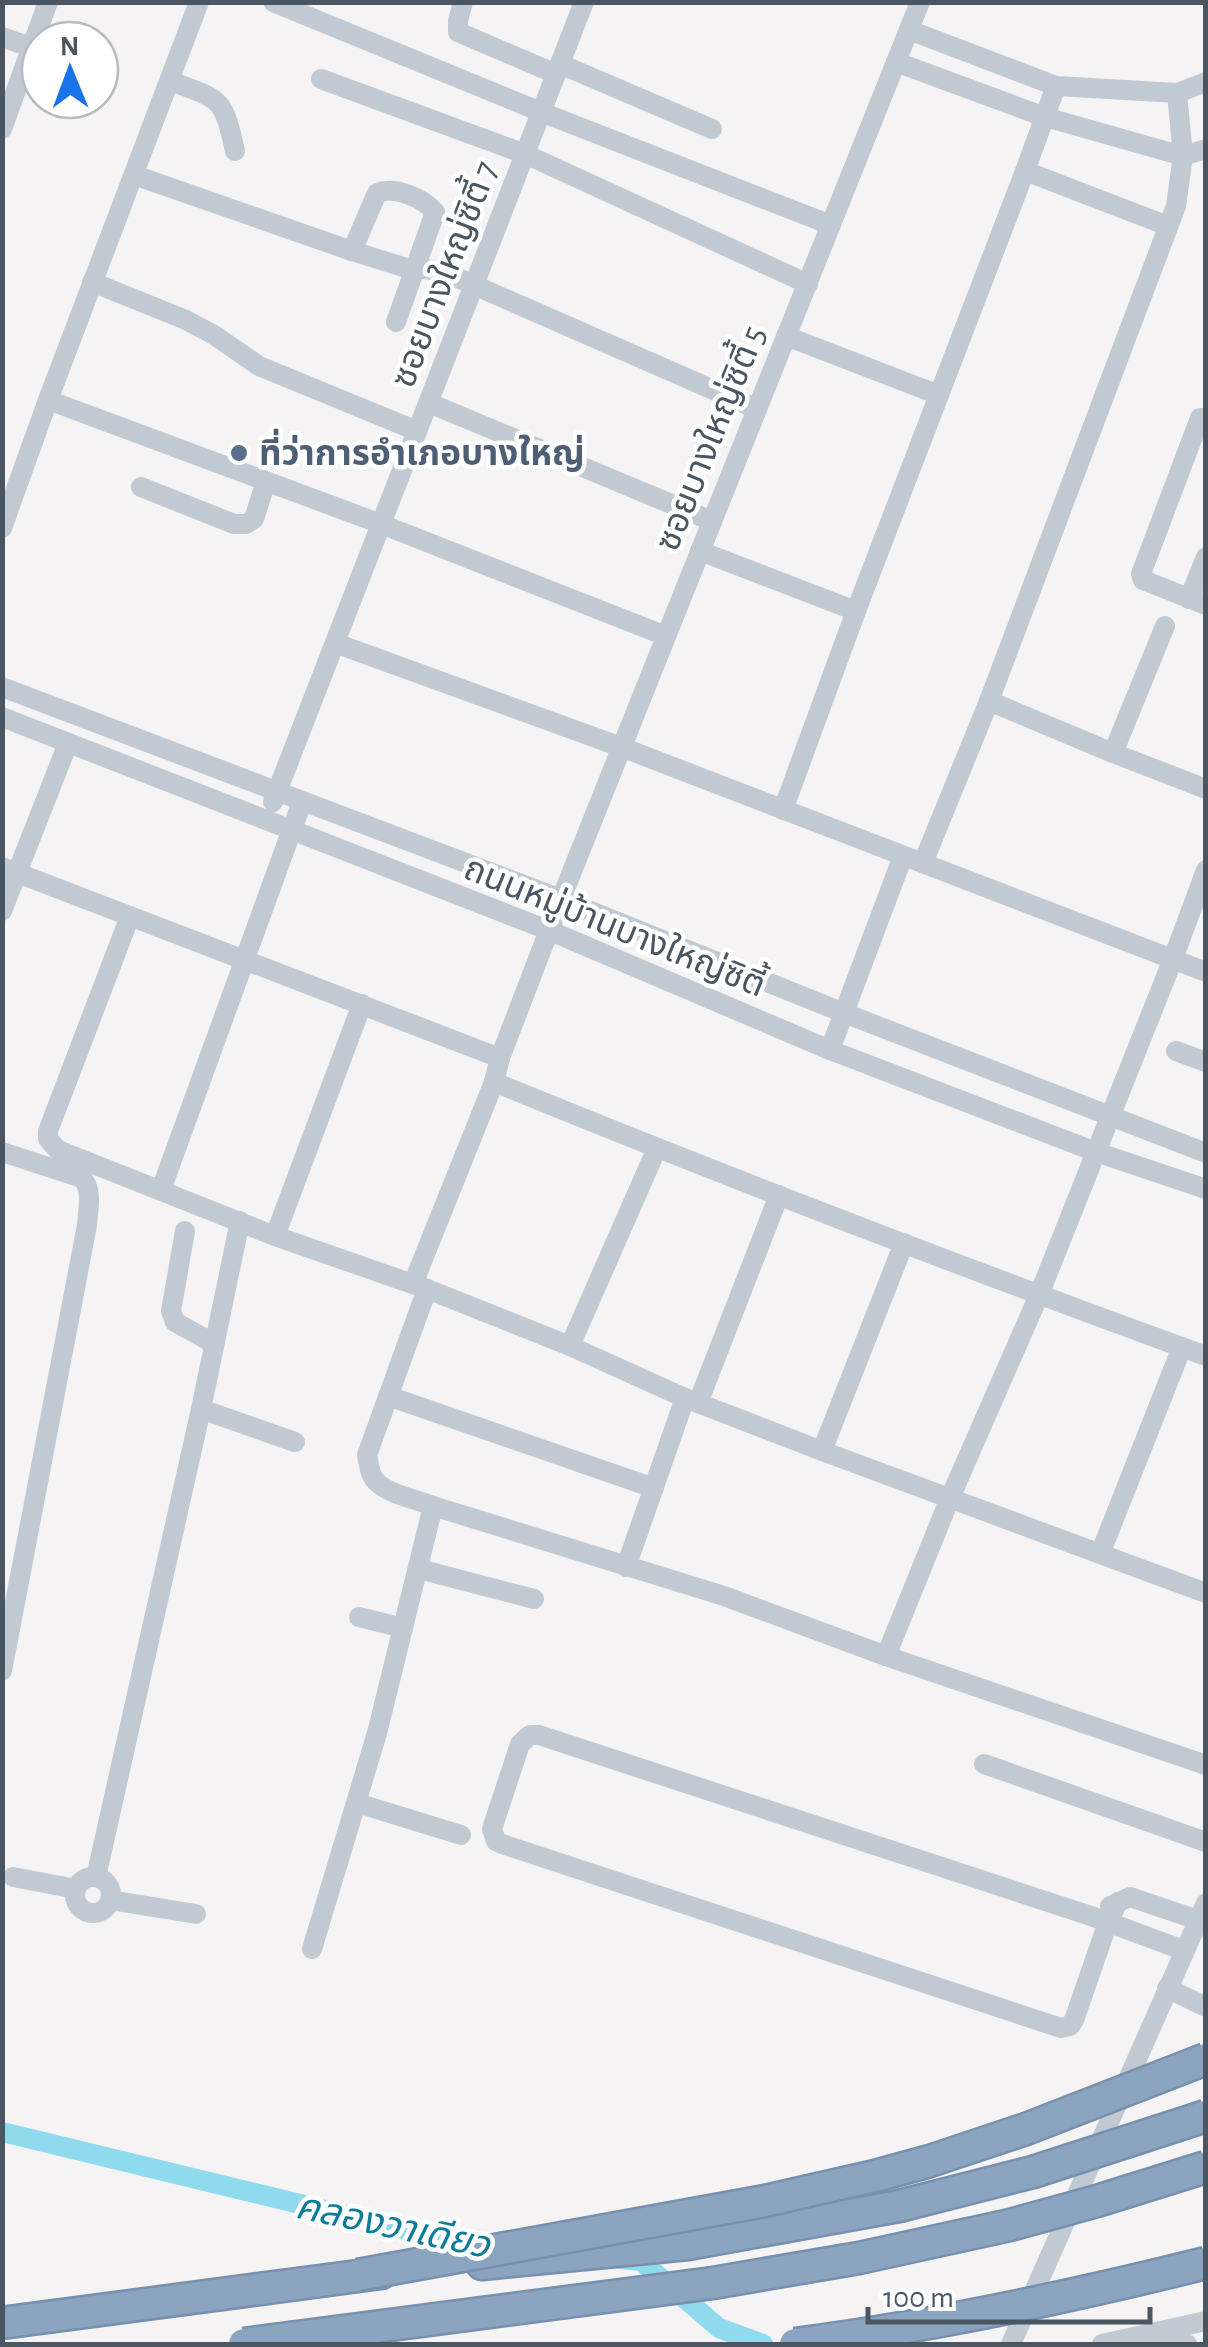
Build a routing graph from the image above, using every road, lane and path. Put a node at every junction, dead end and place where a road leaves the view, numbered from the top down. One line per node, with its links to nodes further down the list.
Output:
1 (200, 2): 10 (street)
2 (273, 2): 15 (street)
3 (463, 2): 8 (street)
4 (584, 2): 8 (street, ซอยบางใหญ่ซิตี้ 7)
5 (920, 2): 6 (street, ซอยบางใหญ่ซิตี้ 5)
6 (909, 30): 7 (street, ซอยบางใหญ่ซิตี้ 5); 13 (street)
7 (896, 62): 16 (street); 25 (street, ซอยบางใหญ่ซิตี้ 5)
8 (558, 69): 15 (street, ซอยบางใหญ่ซิตี้ 7); 18 (street)
9 (321, 79): 21 (street)
10 (170, 81): 20 (street); 24 (street)
11 (20, 82): 17 (street)
12 (1206, 82): 14 (street)
13 (1056, 86): 14 (street); 16 (street)
14 (1177, 94): 22 (street)
15 (541, 112): 21 (street, ซอยบางใหญ่ซิตี้ 7); 25 (street)
16 (1045, 117): 22 (street); 23 (street)
17 (2, 129)
18 (712, 129)
19 (1206, 149): 22 (street)
20 (236, 150)
21 (525, 154): 30 (street); 31 (street, ซอยบางใหญ่ซิตี้ 7)
22 (1183, 156): 26 (street)
23 (1025, 172): 26 (street); 34 (street)
24 (134, 175): 27 (street); 29 (street)
25 (831, 225): 30 (street, ซอยบางใหญ่ซิตี้ 5)
26 (1168, 226): 53 (street)
27 (352, 251): 28 (street); 28 (street)
28 (413, 270): 31 (street); 32 (street)
29 (92, 282): 35 (street); 39 (street)
30 (808, 284): 33 (street, ซอยบางใหญ่ซิตี้ 5)
31 (474, 285): 36 (street, ซอยบางใหญ่ซิตี้ 7); 37 (street)
32 (396, 322)
33 (786, 336): 34 (street); 37 (street, ซอยบางใหญ่ซิตี้ 5)
34 (939, 394): 48 (street)
35 (48, 400): 40 (street); 43 (street)
36 (428, 403): 39 (street, ซอยบางใหญ่ซิตี้ 7); 42 (street)
37 (757, 409): 42 (street, ซอยบางใหญ่ซิตี้ 5)
38 (1206, 418): 47 (street)
39 (418, 431): 44 (street, ซอยบางใหญ่ซิตี้ 7)
40 (266, 481): 41 (street); 44 (street)
41 (141, 487)
42 (712, 521): 45 (street, ซอยบางใหญ่ซิตี้ 5)
43 (3, 523)
44 (381, 524): 50 (street); 51 (street, ซอยบางใหญ่ซิตี้ 7)
45 (700, 551): 48 (street); 50 (street, ซอยบางใหญ่ซิตี้ 5)
46 (1206, 557): 47 (street)
47 (1197, 602)
48 (856, 612): 61 (street)
49 (1165, 626): 57 (street)
50 (666, 636): 56 (street, ซอยบางใหญ่ซิตี้ 5)
51 (335, 643): 56 (street); 59 (street, ซอยบางใหญ่ซิตี้ 7)
52 (2, 687): 59 (street, ถนนหมู่บ้านบางใหญ่ซิตี้)
53 (989, 700): 57 (street); 64 (street)
54 (2, 717): 55 (street, ถนนหมู่บ้านบางใหญ่ซิตี้)
55 (68, 743): 62 (street, ถนนหมู่บ้านบางใหญ่ซิตี้); 65 (street)
56 (622, 747): 61 (street); 67 (street, ซอยบางใหญ่ซิตี้ 5)
57 (1113, 754): 58 (street)
58 (1206, 789)
59 (278, 792): 60 (street, ถนนหมู่บ้านบางใหญ่ซิตี้); 62 (street, ซอยบางใหญ่ซิตี้ 7)
60 (302, 802): 63 (street); 67 (street, ถนนหมู่บ้านบางใหญ่ซิตี้)
61 (783, 810): 64 (street)
62 (266, 820): 63 (street, ถนนหมู่บ้านบางใหญ่ซิตี้)
63 (291, 830): 70 (street, ถนนหมู่บ้านบางใหญ่ซิตี้); 72 (street)
64 (913, 859): 71 (street); 75 (street)
65 (10, 870): 68 (street); 69 (street)
66 (1206, 870): 71 (street)
67 (561, 899): 70 (street, ซอยบางใหญ่ซิตี้ 5); 75 (street, ถนนหมู่บ้านบางใหญ่ซิตี้)
68 (2, 911)
69 (130, 916): 72 (street); 87 (street)
70 (548, 930): 76 (street, ถนนหมู่บ้านบางใหญ่ซิตี้); 78 (street, ซอยบางใหญ่ซิตี้ 5)
71 (1173, 959): 73 (street); 81 (street)
72 (244, 960): 74 (street); 87 (street)
73 (1204, 966)
74 (362, 1004): 78 (street); 91 (street)
75 (844, 1013): 76 (street); 81 (street, ถนนหมู่บ้านบางใหญ่ซิตี้)
76 (830, 1050): 84 (street, ถนนหมู่บ้านบางใหญ่ซิตี้)
77 (1176, 1051): 79 (street)
78 (500, 1058): 80 (street, ซอยบางใหญ่ซิตี้ 5)
79 (1206, 1062)
80 (494, 1082): 82 (street); 93 (street, ซอยบางใหญ่ซิตี้ 5)
81 (1109, 1117): 84 (street); 85 (street, ถนนหมู่บ้านบางใหญ่ซิตี้)
82 (657, 1148): 88 (street); 96 (street)
83 (2, 1152): 115 (street)
84 (1096, 1152): 86 (street, ถนนหมู่บ้านบางใหญ่ซิตี้); 94 (street)
85 (1206, 1153)
86 (1206, 1189)
87 (161, 1190): 89 (street)
88 (780, 1195): 92 (street); 100 (street)
89 (240, 1221): 91 (street); 95 (street)
90 (186, 1231): 95 (street)
91 (276, 1236): 93 (street)
92 (904, 1243): 94 (street); 103 (street)
93 (420, 1286): 96 (street); 99 (street, ซอยบางใหญ่ซิตี้ 5)
94 (1039, 1296): 97 (street); 105 (street)
95 (213, 1343): 101 (street)
96 (570, 1346): 100 (street)
97 (1182, 1347): 98 (street); 107 (street)
98 (1206, 1356)
99 (388, 1396): 104 (street); 106 (street, ซอยบางใหญ่ซิตี้ 5)
100 (692, 1400): 103 (street); 104 (street)
101 (200, 1409): 102 (street); 122 (street)
102 (295, 1442)
103 (822, 1451): 105 (street)
104 (654, 1488): 108 (street)
105 (950, 1498): 107 (street); 114 (street)
106 (433, 1506): 108 (street); 109 (street)
107 (1100, 1554): 110 (street)
108 (626, 1566): 114 (street)
109 (419, 1569): 111 (street); 113 (street)
110 (1206, 1593)
111 (534, 1599)
112 (359, 1616): 113 (street)
113 (403, 1628): 118 (street)
114 (886, 1656): 117 (street)
115 (2, 1670)
116 (984, 1764): 120 (street)
117 (1206, 1764)
118 (357, 1802): 119 (street); 128 (street)
119 (461, 1836)
120 (1206, 1842)
121 (13, 1877): 123 (street)
122 (96, 1877): 123 (street); 124 (street)
123 (76, 1888): 124 (street)
124 (110, 1900): 126 (street)
125 (1202, 1911): 127 (street); 129 (street)
126 (196, 1914)
127 (1099, 1919): 127 (street); 129 (street)
128 (312, 1949)
129 (1184, 1950): 130 (street)
130 (1167, 1988): 131 (street); 142 (street)
131 (1206, 2007)
132 (1206, 2059): 136 (highway, bridge)
133 (1206, 2116): 136 (highway, bridge)
134 (1206, 2167): 140 (highway, bridge)
135 (1206, 2263): 141 (highway, bridge)
136 (358, 2275): 138 (highway)
137 (1206, 2321): 139 (street)
138 (2, 2323)
139 (1148, 2335): 143 (street); 144 (street)
140 (244, 2344)
141 (795, 2344)
142 (1011, 2344)
143 (1102, 2344)
144 (1187, 2344)

